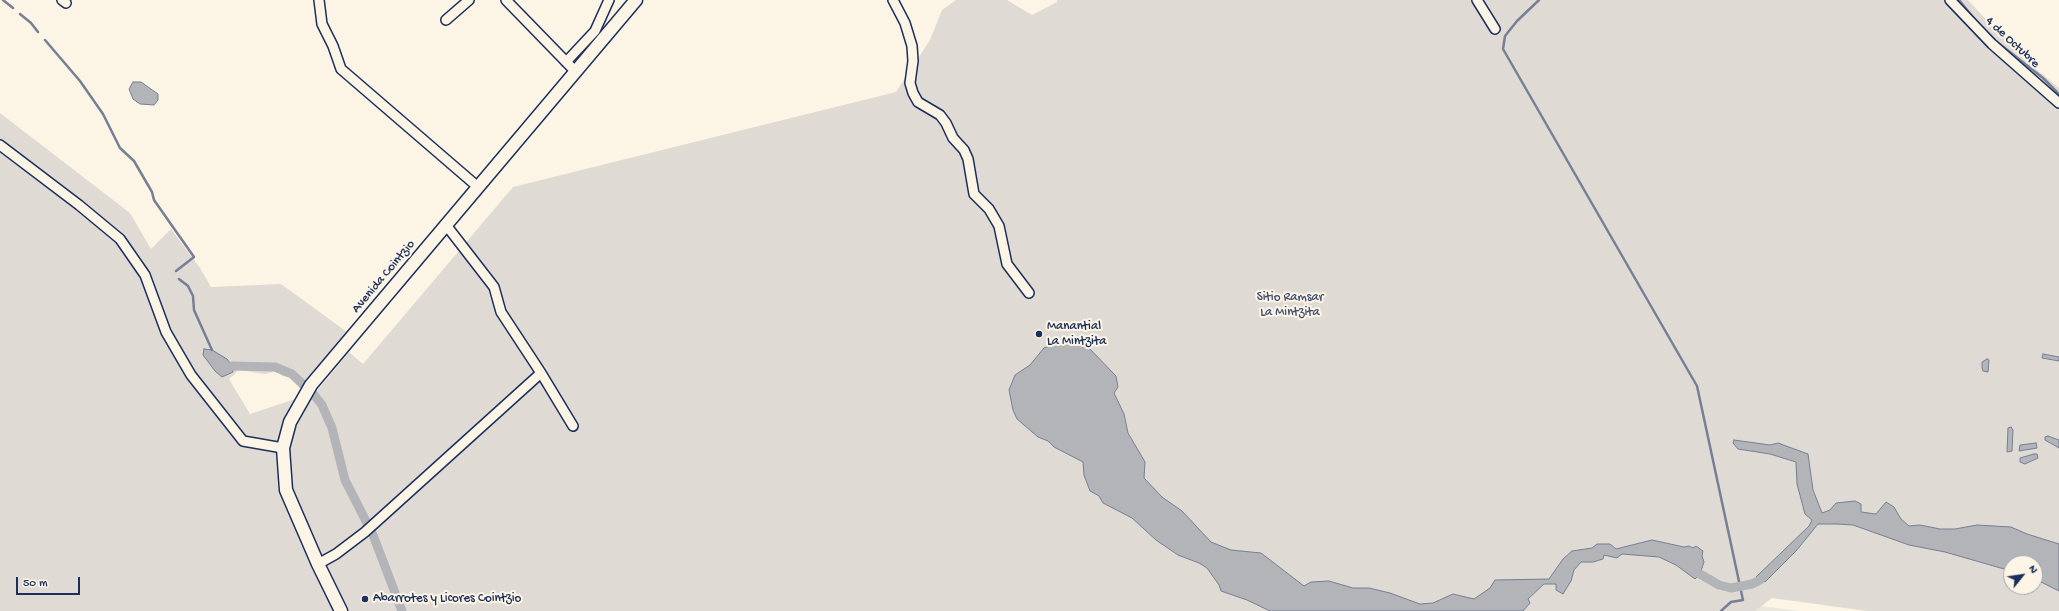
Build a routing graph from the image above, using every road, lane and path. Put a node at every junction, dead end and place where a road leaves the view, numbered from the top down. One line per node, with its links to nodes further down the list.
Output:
1 (319, 0): 14 (street)
2 (469, 0): 9 (street)
3 (506, 0): 11 (street)
4 (609, 0): 11 (street)
5 (893, 0): 16 (street)
6 (1477, 0): 10 (street)
7 (1950, 0): 12 (street, 4 de Octubre)
8 (634, 1): 11 (main road, Avenida Cointzio)
9 (446, 20)
10 (1495, 29)
11 (571, 66): 14 (main road, Avenida Cointzio)
12 (2059, 103)
13 (0, 145): 19 (street)
14 (478, 186): 15 (main road, Avenida Cointzio)
15 (446, 225): 17 (street); 19 (main road, Avenida Cointzio)
16 (1029, 293)
17 (541, 373): 18 (street); 20 (street)
18 (573, 426)
19 (283, 448): 20 (main road, Avenida Cointzio)
20 (318, 564): 21 (main road, Avenida Cointzio)
21 (341, 611)

